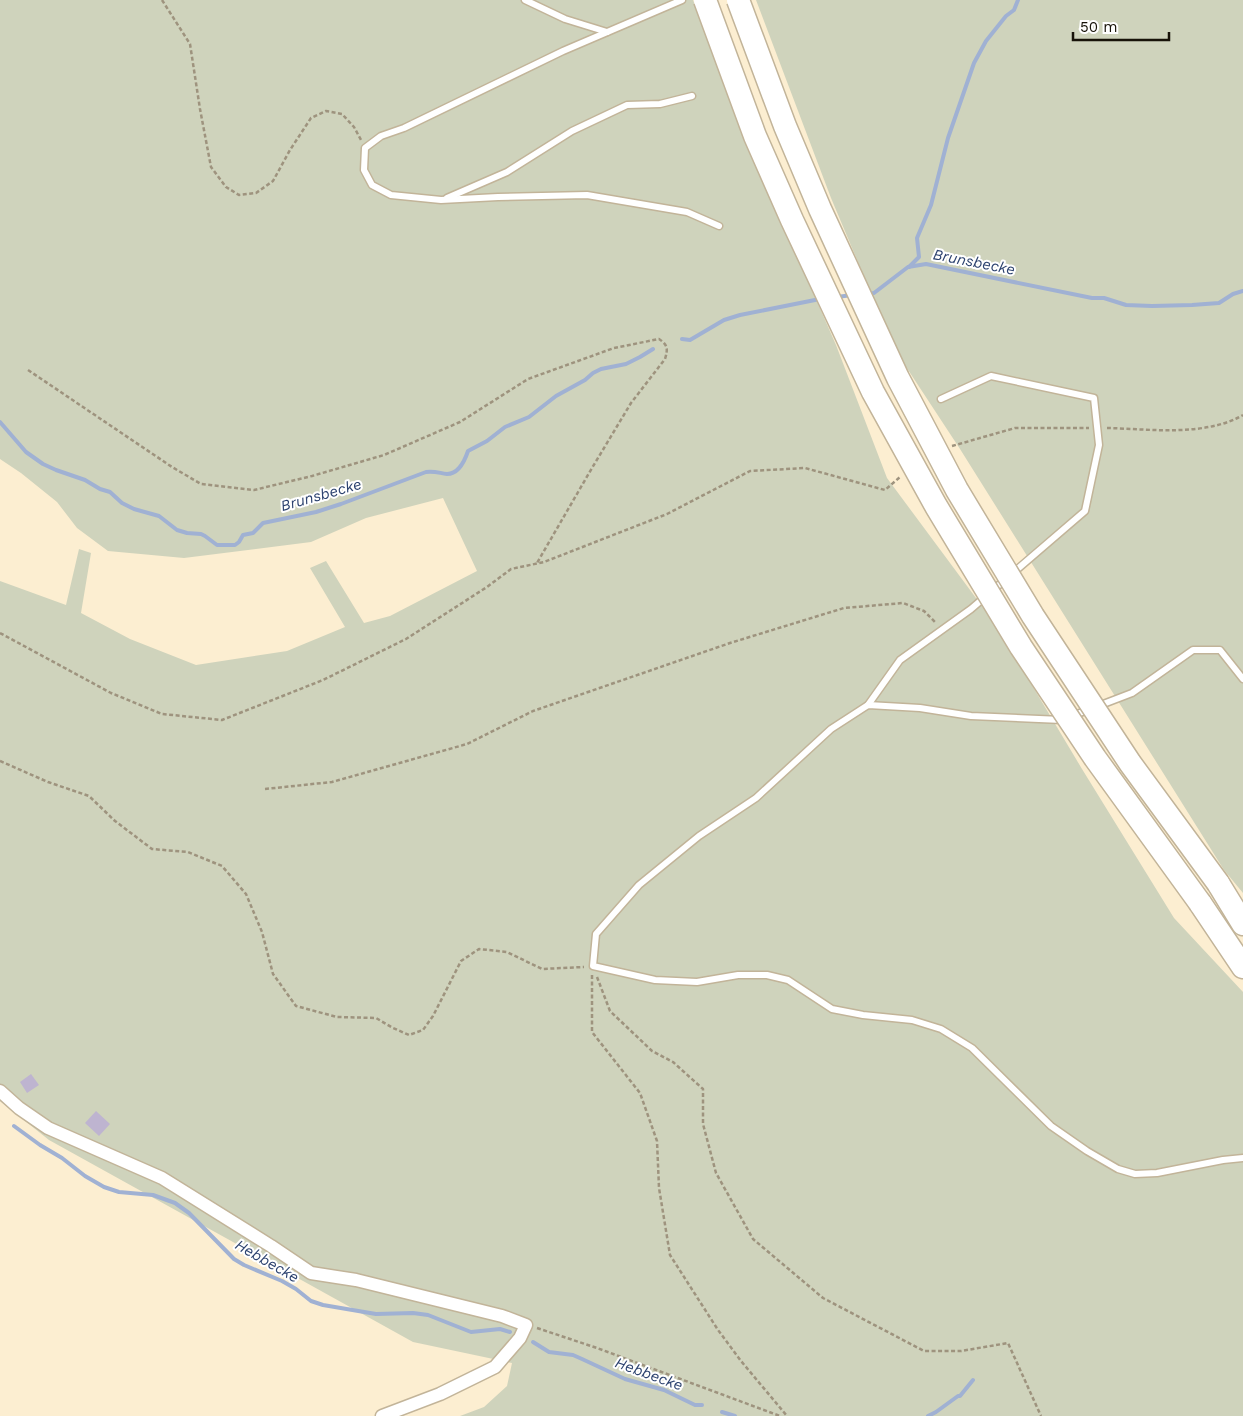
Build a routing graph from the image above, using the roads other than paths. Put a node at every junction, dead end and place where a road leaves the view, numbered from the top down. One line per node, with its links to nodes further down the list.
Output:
1 (525, 0): 5 (lane)
2 (682, 0): 5 (lane)
3 (704, 0): 13 (highway, bridge)
4 (738, 0): 12 (highway, bridge)
5 (607, 32): 7 (lane)
6 (692, 96): 7 (lane)
7 (441, 200): 8 (lane)
8 (719, 226)
9 (941, 399): 11 (lane)
10 (1243, 679): 11 (lane)
11 (868, 705): 15 (lane)
12 (1243, 924)
13 (1243, 967)
14 (0, 1091): 16 (street)
15 (1243, 1158)
16 (382, 1416)

